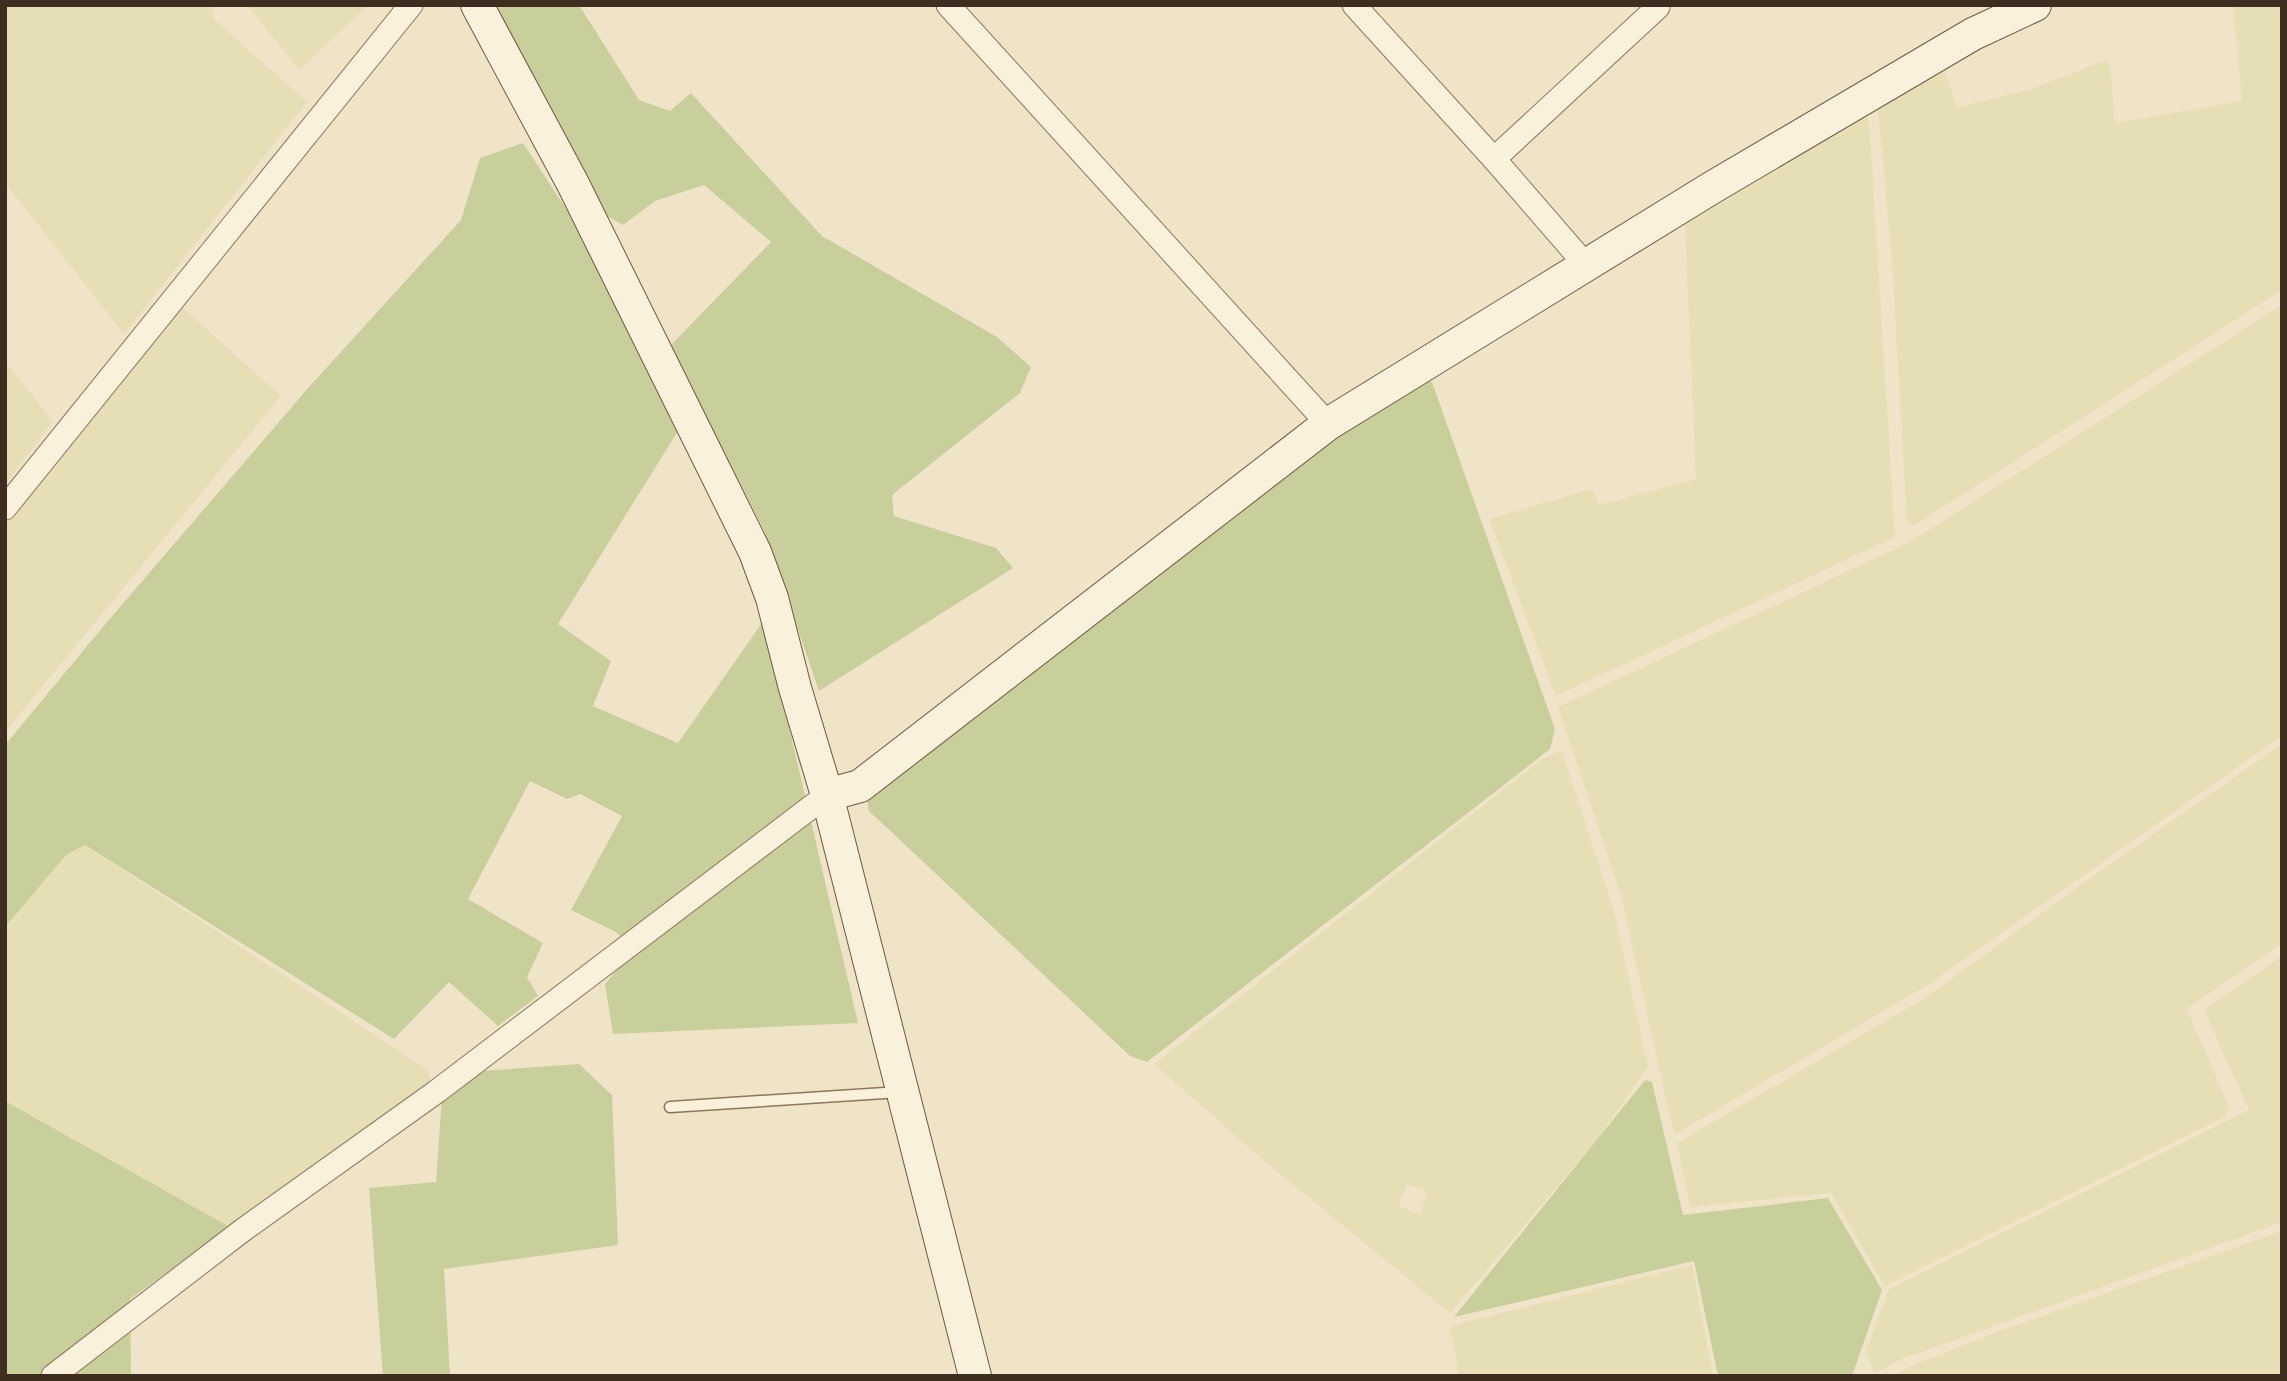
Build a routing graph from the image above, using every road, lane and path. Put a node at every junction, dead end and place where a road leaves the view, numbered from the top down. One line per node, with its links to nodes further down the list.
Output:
1 (411, 5): 10 (street)
2 (477, 5): 11 (street)
3 (948, 5): 9 (street)
4 (1354, 5): 7 (street)
5 (1657, 5): 7 (street)
6 (2035, 5): 8 (street)
7 (1494, 159): 8 (street)
8 (1586, 264): 9 (street)
9 (1328, 424): 11 (street)
10 (5, 508)
11 (827, 795): 12 (street); 14 (street)
12 (903, 1092): 13 (lane); 15 (street)
13 (670, 1107)
14 (53, 1376)
15 (975, 1376)

